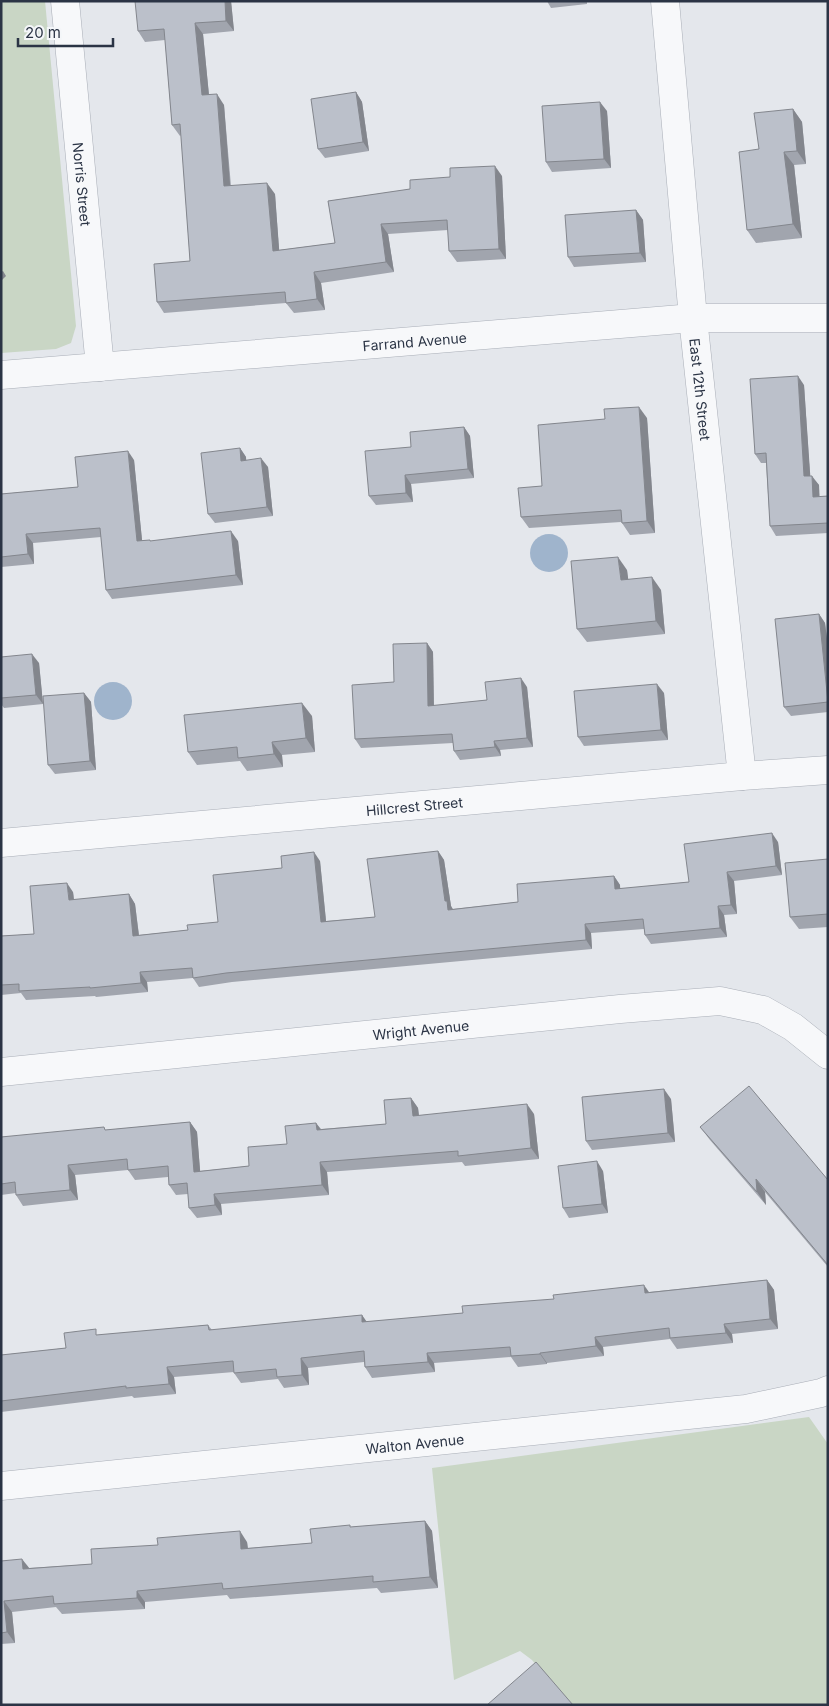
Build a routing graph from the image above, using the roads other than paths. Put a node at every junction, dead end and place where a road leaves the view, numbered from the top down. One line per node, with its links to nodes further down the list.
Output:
1 (65, 1): 5 (street, Norris Street)
2 (664, 1): 3 (street, East 12th Street)
3 (693, 318): 4 (street, Farrand Avenue); 5 (street, Farrand Avenue); 8 (street, East 12th Street)
4 (828, 318)
5 (100, 366): 6 (street, Farrand Avenue)
6 (1, 376)
7 (828, 770): 8 (street, Hillcrest Street)
8 (742, 776): 9 (street, Hillcrest Street)
9 (1, 843)
10 (828, 1055): 11 (street, Wright Avenue)
11 (1, 1072)
12 (828, 1390): 13 (street, Walton Avenue)
13 (1, 1486)

